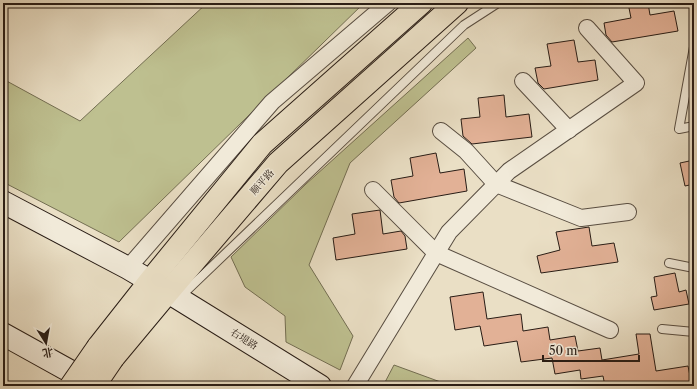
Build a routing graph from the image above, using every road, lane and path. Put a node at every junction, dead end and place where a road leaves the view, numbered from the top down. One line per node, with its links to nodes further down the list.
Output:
1 (388, 3): 17 (street)
2 (421, 3): 19 (main road, 顺平路)
3 (457, 3): 19 (main road, 顺平路)
4 (498, 3): 19 (lane)
5 (587, 28): 9 (street)
6 (694, 48): 8 (lane)
7 (523, 82): 9 (street)
8 (694, 126)
9 (569, 130): 11 (street)
10 (441, 132): 11 (street)
11 (496, 184): 14 (street); 15 (street)
12 (373, 190): 15 (street)
13 (3, 202): 17 (main road, 右堤路)
14 (628, 212)
15 (436, 252): 21 (street); 28 (street)
16 (669, 264): 18 (lane)
17 (128, 268): 19 (main road, 右堤路)
18 (694, 268)
19 (166, 290): 24 (main road, 顺平路); 25 (main road, 右堤路)
20 (662, 329): 22 (lane)
21 (610, 330)
22 (694, 332)
23 (3, 334): 27 (main road)
24 (106, 353): 26 (main road, 顺平路, bridge); 27 (main road, 顺平路, bridge)
25 (310, 383)
26 (71, 386)
27 (95, 386)
28 (355, 386)

